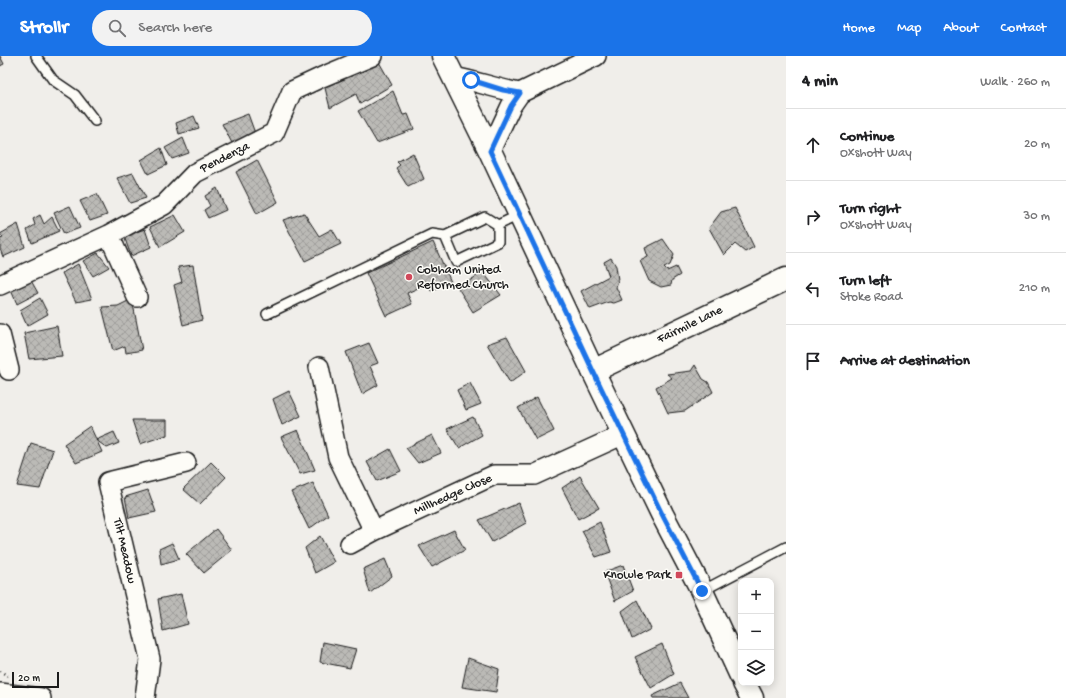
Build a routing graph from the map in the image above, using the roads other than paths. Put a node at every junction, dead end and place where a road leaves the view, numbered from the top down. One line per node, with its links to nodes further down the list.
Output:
1 (36, 56): 7 (lane)
2 (372, 56): 11 (street, Pendenza)
3 (443, 56): 5 (main road)
4 (596, 56): 6 (street)
5 (453, 77): 6 (street); 8 (main road)
6 (520, 93): 8 (street)
7 (95, 121)
8 (490, 151): 9 (main road)
9 (519, 215): 10 (lane); 20 (main road)
10 (498, 225): 12 (lane); 12 (lane)
11 (109, 235): 14 (street, Pendenza); 15 (street)
12 (445, 236): 16 (lane)
13 (786, 279): 20 (main road, Fairmile Lane)
14 (0, 286)
15 (137, 297)
16 (268, 314)
17 (0, 334): 19 (street)
18 (319, 366): 23 (street)
19 (9, 370)
20 (593, 371): 21 (main road)
21 (624, 434): 23 (street, Millhedge Close); 26 (main road)
22 (186, 463): 31 (street, Tilt Meadow)
23 (374, 531): 24 (street, Millhedge Close)
24 (350, 544)
25 (786, 547): 26 (lane)
26 (702, 591): 27 (main road)
27 (738, 669)
28 (746, 686): 32 (main road)
29 (0, 693): 30 (street)
30 (41, 698)
31 (145, 698)
32 (752, 698)

